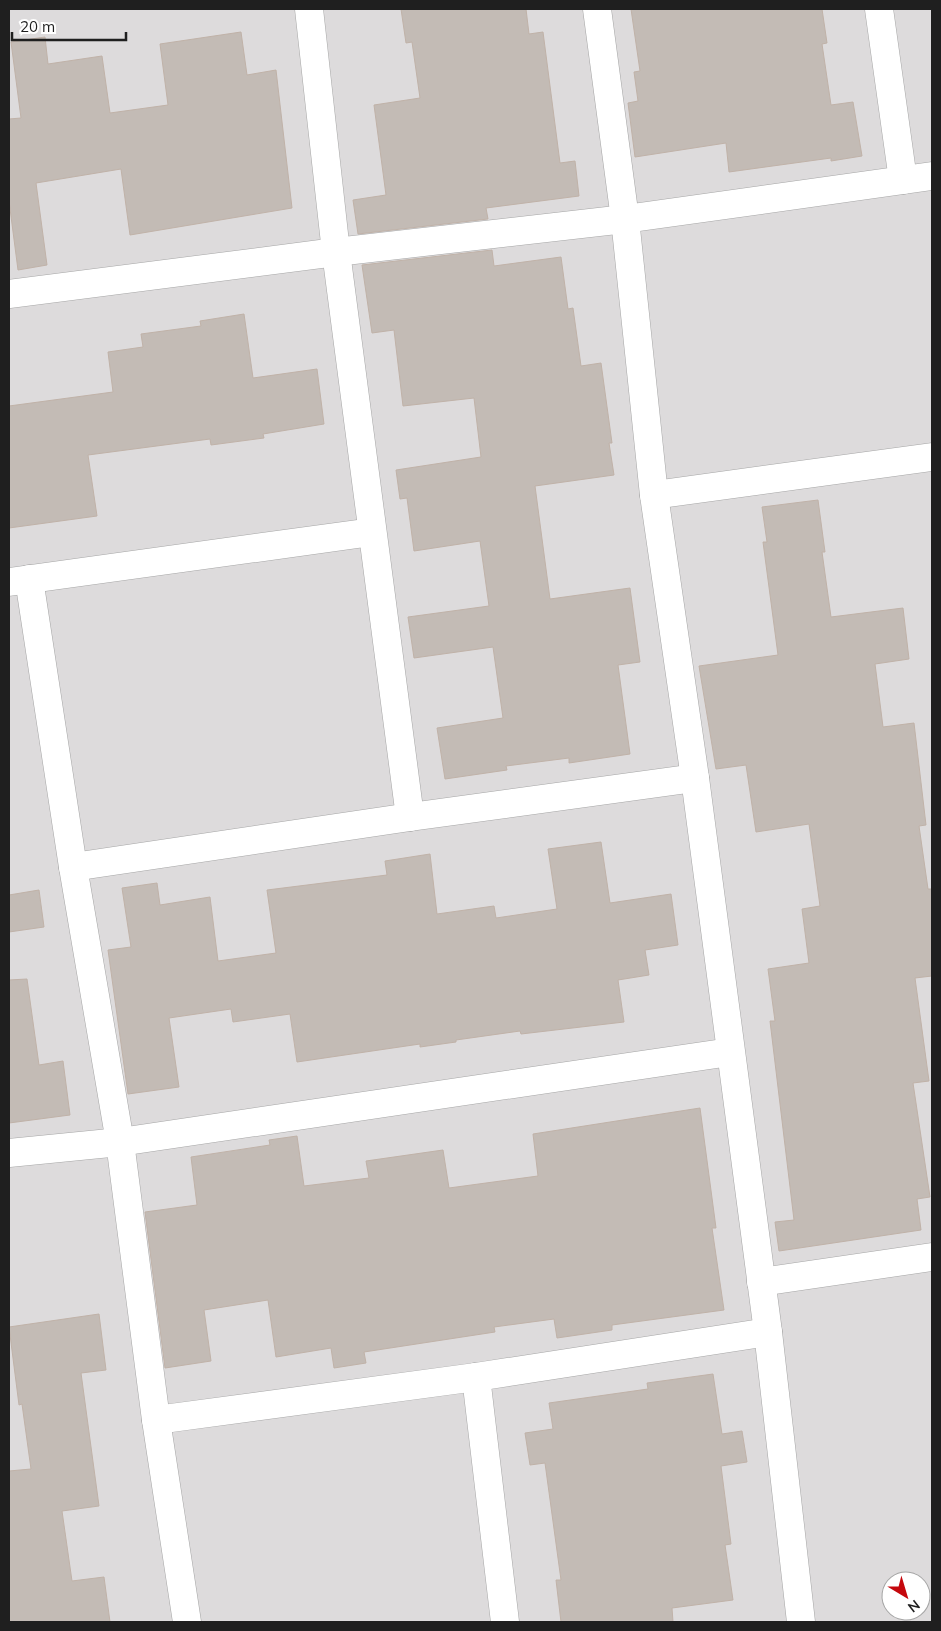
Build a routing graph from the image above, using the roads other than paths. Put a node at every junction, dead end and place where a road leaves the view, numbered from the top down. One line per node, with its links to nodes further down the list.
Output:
1 (309, 9): 7 (street)
2 (597, 9): 6 (street)
3 (879, 9): 5 (street)
4 (932, 176): 5 (street)
5 (903, 180): 6 (street)
6 (625, 219): 7 (street); 10 (street)
7 (336, 252): 8 (street); 11 (street)
8 (9, 294)
9 (932, 457): 10 (street)
10 (654, 496): 13 (street)
11 (372, 532): 12 (street); 14 (street)
12 (19, 580): 15 (street)
13 (696, 778): 14 (street); 16 (street)
14 (410, 817): 15 (street)
15 (73, 867): 17 (street)
16 (730, 1052): 17 (street); 20 (street)
17 (120, 1142): 18 (street); 23 (street)
18 (9, 1153)
19 (932, 1257): 20 (street)
20 (761, 1282): 21 (street)
21 (768, 1332): 22 (street); 26 (street)
22 (476, 1377): 23 (street); 25 (street)
23 (156, 1420): 24 (street)
24 (187, 1622)
25 (505, 1622)
26 (801, 1622)

